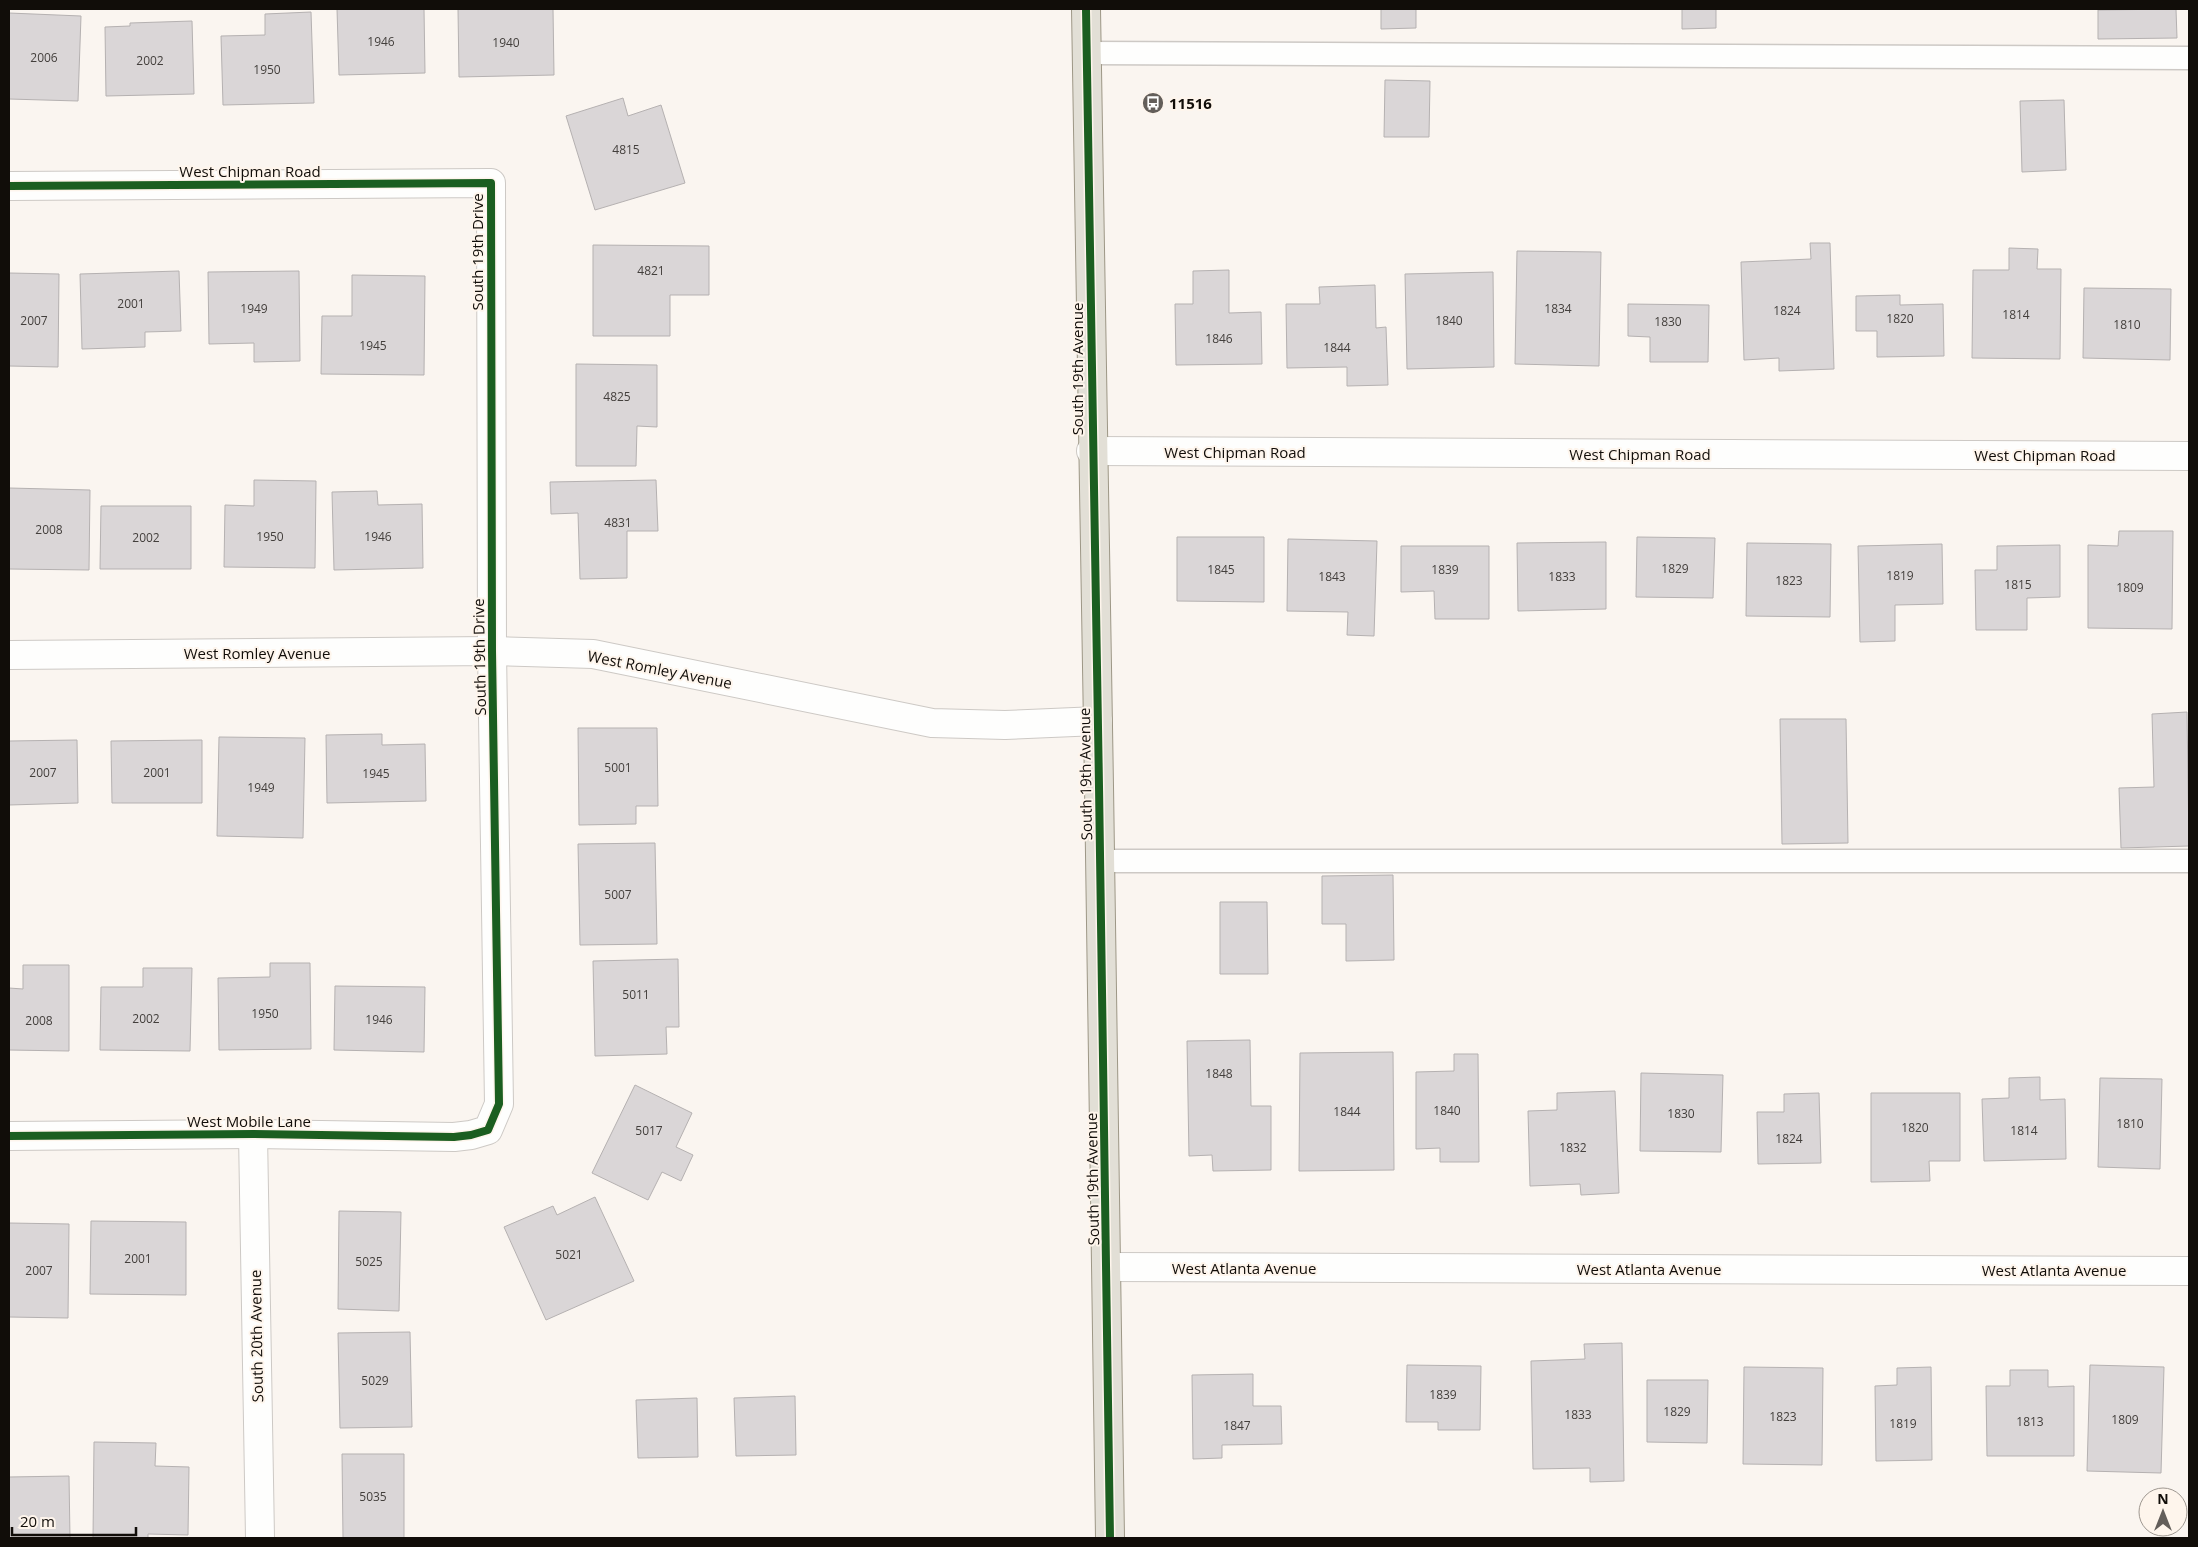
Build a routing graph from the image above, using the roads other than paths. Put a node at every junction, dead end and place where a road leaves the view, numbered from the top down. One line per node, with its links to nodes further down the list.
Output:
1 (1086, 9): 2 (main road, South 19th Avenue)
2 (1087, 53): 3 (lane); 6 (main road, South 19th Avenue)
3 (2189, 58)
4 (491, 183): 5 (street, West Chipman Road); 8 (street, South 19th Drive)
5 (9, 186)
6 (1091, 451): 7 (street, West Chipman Road); 10 (main road, South 19th Avenue)
7 (2189, 456)
8 (492, 651): 9 (street, West Romley Avenue); 10 (street, West Romley Avenue); 13 (street, South 19th Drive)
9 (9, 655)
10 (1098, 721): 11 (main road, South 19th Avenue)
11 (1100, 861): 12 (lane); 16 (main road, South 19th Avenue)
12 (2189, 861)
13 (488, 1130): 14 (street, West Mobile Lane)
14 (253, 1134): 15 (street, West Mobile Lane); 18 (street, South 20th Avenue)
15 (9, 1136)
16 (1108, 1267): 17 (street, West Atlanta Avenue); 19 (main road, South 19th Avenue)
17 (2189, 1270)
18 (260, 1538)
19 (1110, 1538)

